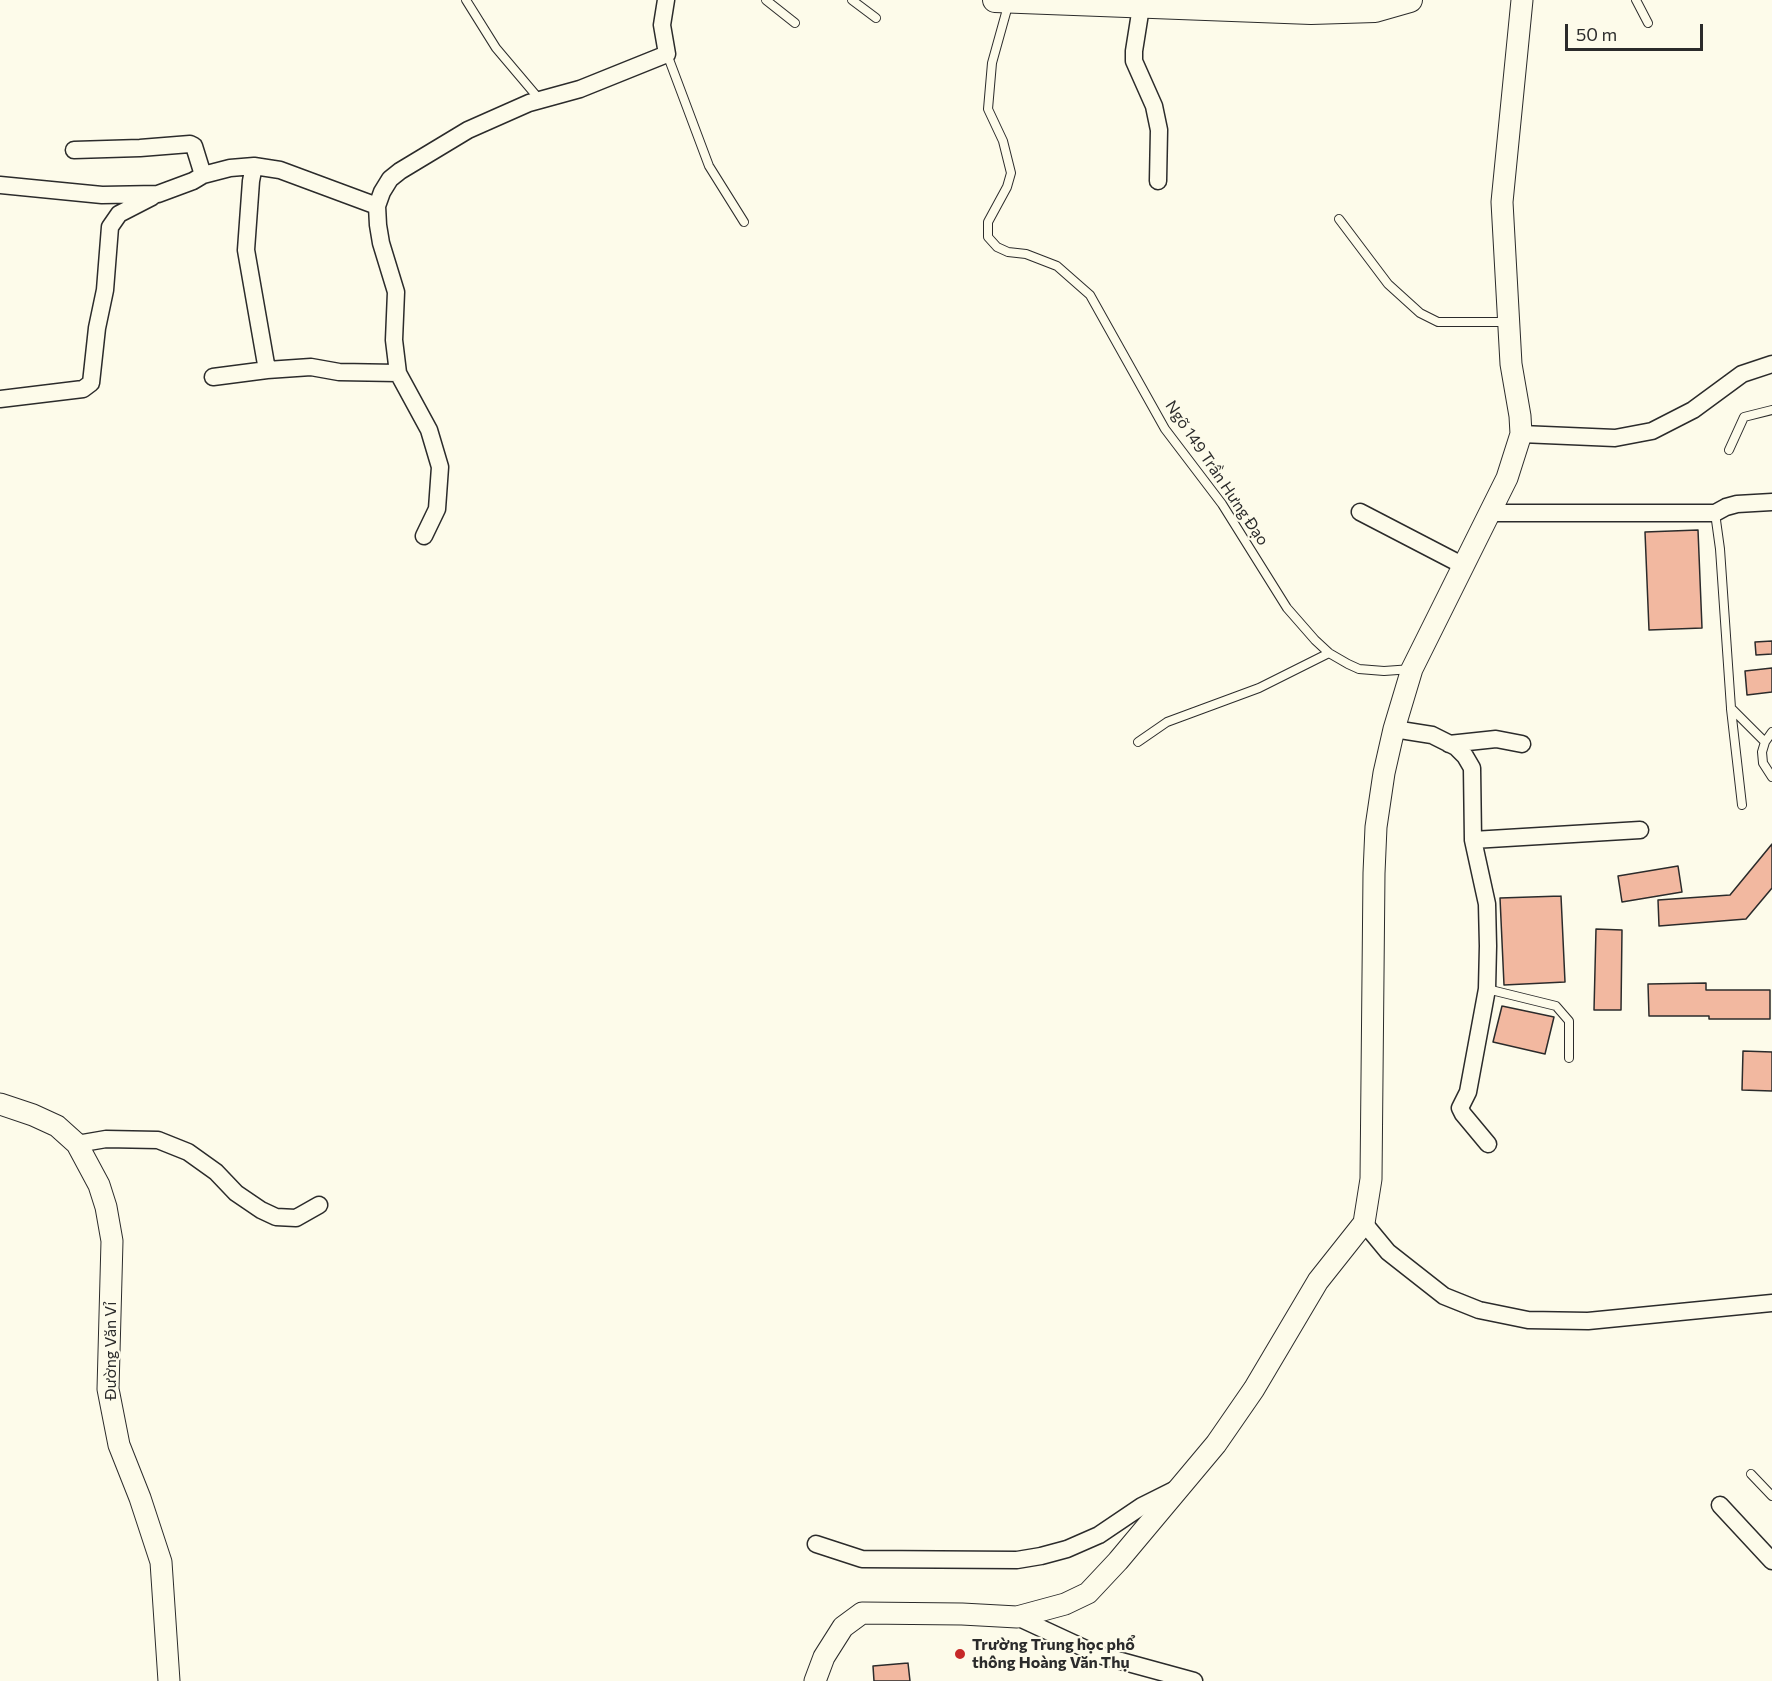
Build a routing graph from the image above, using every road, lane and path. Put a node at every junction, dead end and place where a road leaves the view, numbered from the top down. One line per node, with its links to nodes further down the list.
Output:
1 (466, 0): 14 (lane)
2 (666, 0): 13 (street)
3 (766, 0): 11 (lane)
4 (852, 0): 10 (lane)
5 (1410, 0): 9 (main road)
6 (1522, 0): 24 (street)
7 (1636, 0): 12 (lane)
8 (1002, 1): 9 (main road); 39 (lane, Ngõ 149 Trần Hưng Đạo)
9 (1141, 7): 18 (street)
10 (876, 18)
11 (795, 23)
12 (1648, 23)
13 (667, 54): 14 (street); 23 (lane)
14 (540, 100): 21 (street)
15 (74, 150): 17 (street)
16 (254, 166): 17 (street); 21 (street); 26 (street)
17 (203, 175): 20 (street)
18 (1158, 182)
19 (0, 185): 20 (street)
20 (158, 194): 29 (street)
21 (377, 206): 27 (street)
22 (1339, 219): 24 (lane)
23 (744, 222)
24 (1508, 322): 31 (street)
25 (1772, 364): 31 (street)
26 (267, 370): 27 (street); 28 (street)
27 (398, 373): 37 (street)
28 (213, 377)
29 (0, 399)
30 (1772, 410): 32 (lane)
31 (1521, 434): 35 (street)
32 (1729, 450)
33 (1772, 502): 36 (street)
34 (1360, 512): 38 (street)
35 (1489, 513): 36 (street); 38 (street)
36 (1715, 513): 41 (lane)
37 (424, 536)
38 (1464, 566): 40 (street)
39 (1329, 653): 40 (lane, Ngõ 149 Trần Hưng Đạo); 44 (lane)
40 (1412, 669): 42 (street)
41 (1731, 708): 45 (lane); 49 (lane)
42 (1394, 729): 46 (street); 58 (street)
43 (1772, 732): 45 (lane)
44 (1138, 741)
45 (1765, 742): 48 (lane)
46 (1449, 744): 47 (street); 51 (street)
47 (1522, 744)
48 (1772, 777)
49 (1742, 805)
50 (1640, 830): 51 (street)
51 (1473, 840): 52 (street)
52 (1486, 989): 53 (lane); 56 (street)
53 (1569, 1058)
54 (0, 1104): 55 (street, Đường Văn Vỉ)
55 (77, 1144): 57 (street); 67 (street, Đường Văn Vỉ)
56 (1488, 1144)
57 (319, 1205)
58 (1364, 1223): 59 (street); 61 (street)
59 (1772, 1303)
60 (1751, 1474): 62 (lane)
61 (1181, 1486): 64 (street); 66 (street)
62 (1772, 1496)
63 (1720, 1505): 65 (street)
64 (816, 1544)
65 (1772, 1561)
66 (1017, 1617): 68 (street); 69 (street)
67 (169, 1681)
68 (815, 1681)
69 (1194, 1681)

